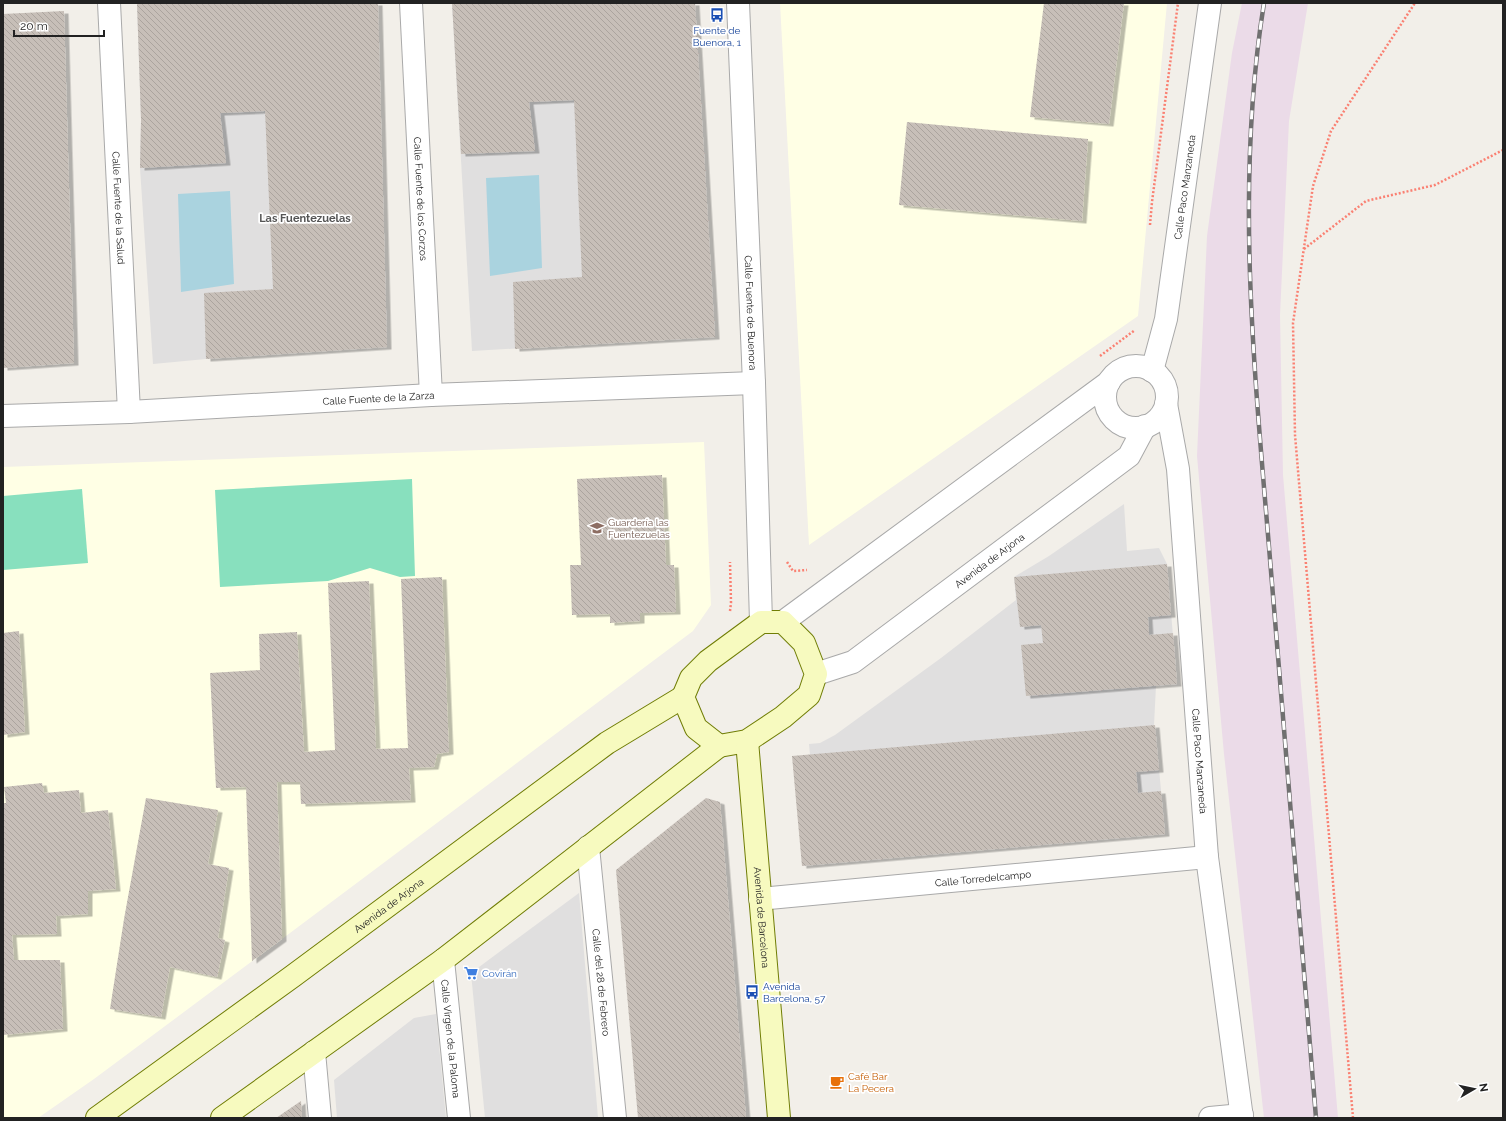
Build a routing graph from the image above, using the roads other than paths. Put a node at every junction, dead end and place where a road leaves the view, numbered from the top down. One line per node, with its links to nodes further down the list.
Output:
1 (109, 3): 10 (street, Calle Fuente de la Salud)
2 (411, 3): 8 (street, Calle Fuente de los Corzos)
3 (738, 3): 7 (street, Calle Fuente de Buenora)
4 (1210, 3): 5 (street, Calle Paco Manzaneda)
5 (1152, 371): 6 (street); 9 (street)
6 (1109, 382): 12 (street); 14 (street)
7 (754, 383): 8 (street, Calle Fuente de la Zarza); 13 (street, Calle Fuente de Buenora)
8 (431, 395): 10 (street, Calle Fuente de la Zarza)
9 (1166, 404): 12 (street); 20 (street, Calle Paco Manzaneda)
10 (129, 412): 11 (street, Calle Fuente de la Zarza)
11 (3, 416)
12 (1145, 426): 15 (street, Avenida de Arjona)
13 (761, 622): 14 (street); 16 (street)
14 (782, 622): 15 (street)
15 (816, 674): 17 (street)
16 (683, 697): 18 (street); 25 (street, Avenida de Arjona)
17 (746, 741): 18 (street); 21 (street, Avenida de Barcelona)
18 (719, 746): 19 (street)
19 (588, 847): 22 (street); 29 (street, Calle del 28 de Febrero)
20 (1207, 857): 21 (street, Calle Torredelcampo); 24 (street, Calle Paco Manzaneda)
21 (760, 899): 30 (street, Avenida de Barcelona)
22 (443, 960): 23 (street); 28 (street, Calle Virgen de la Paloma)
23 (314, 1052): 26 (street); 27 (street)
24 (1242, 1117): 31 (street)
25 (97, 1118)
26 (222, 1118)
27 (320, 1118)
28 (459, 1118)
29 (615, 1118)
30 (779, 1118)
31 (1210, 1118)

